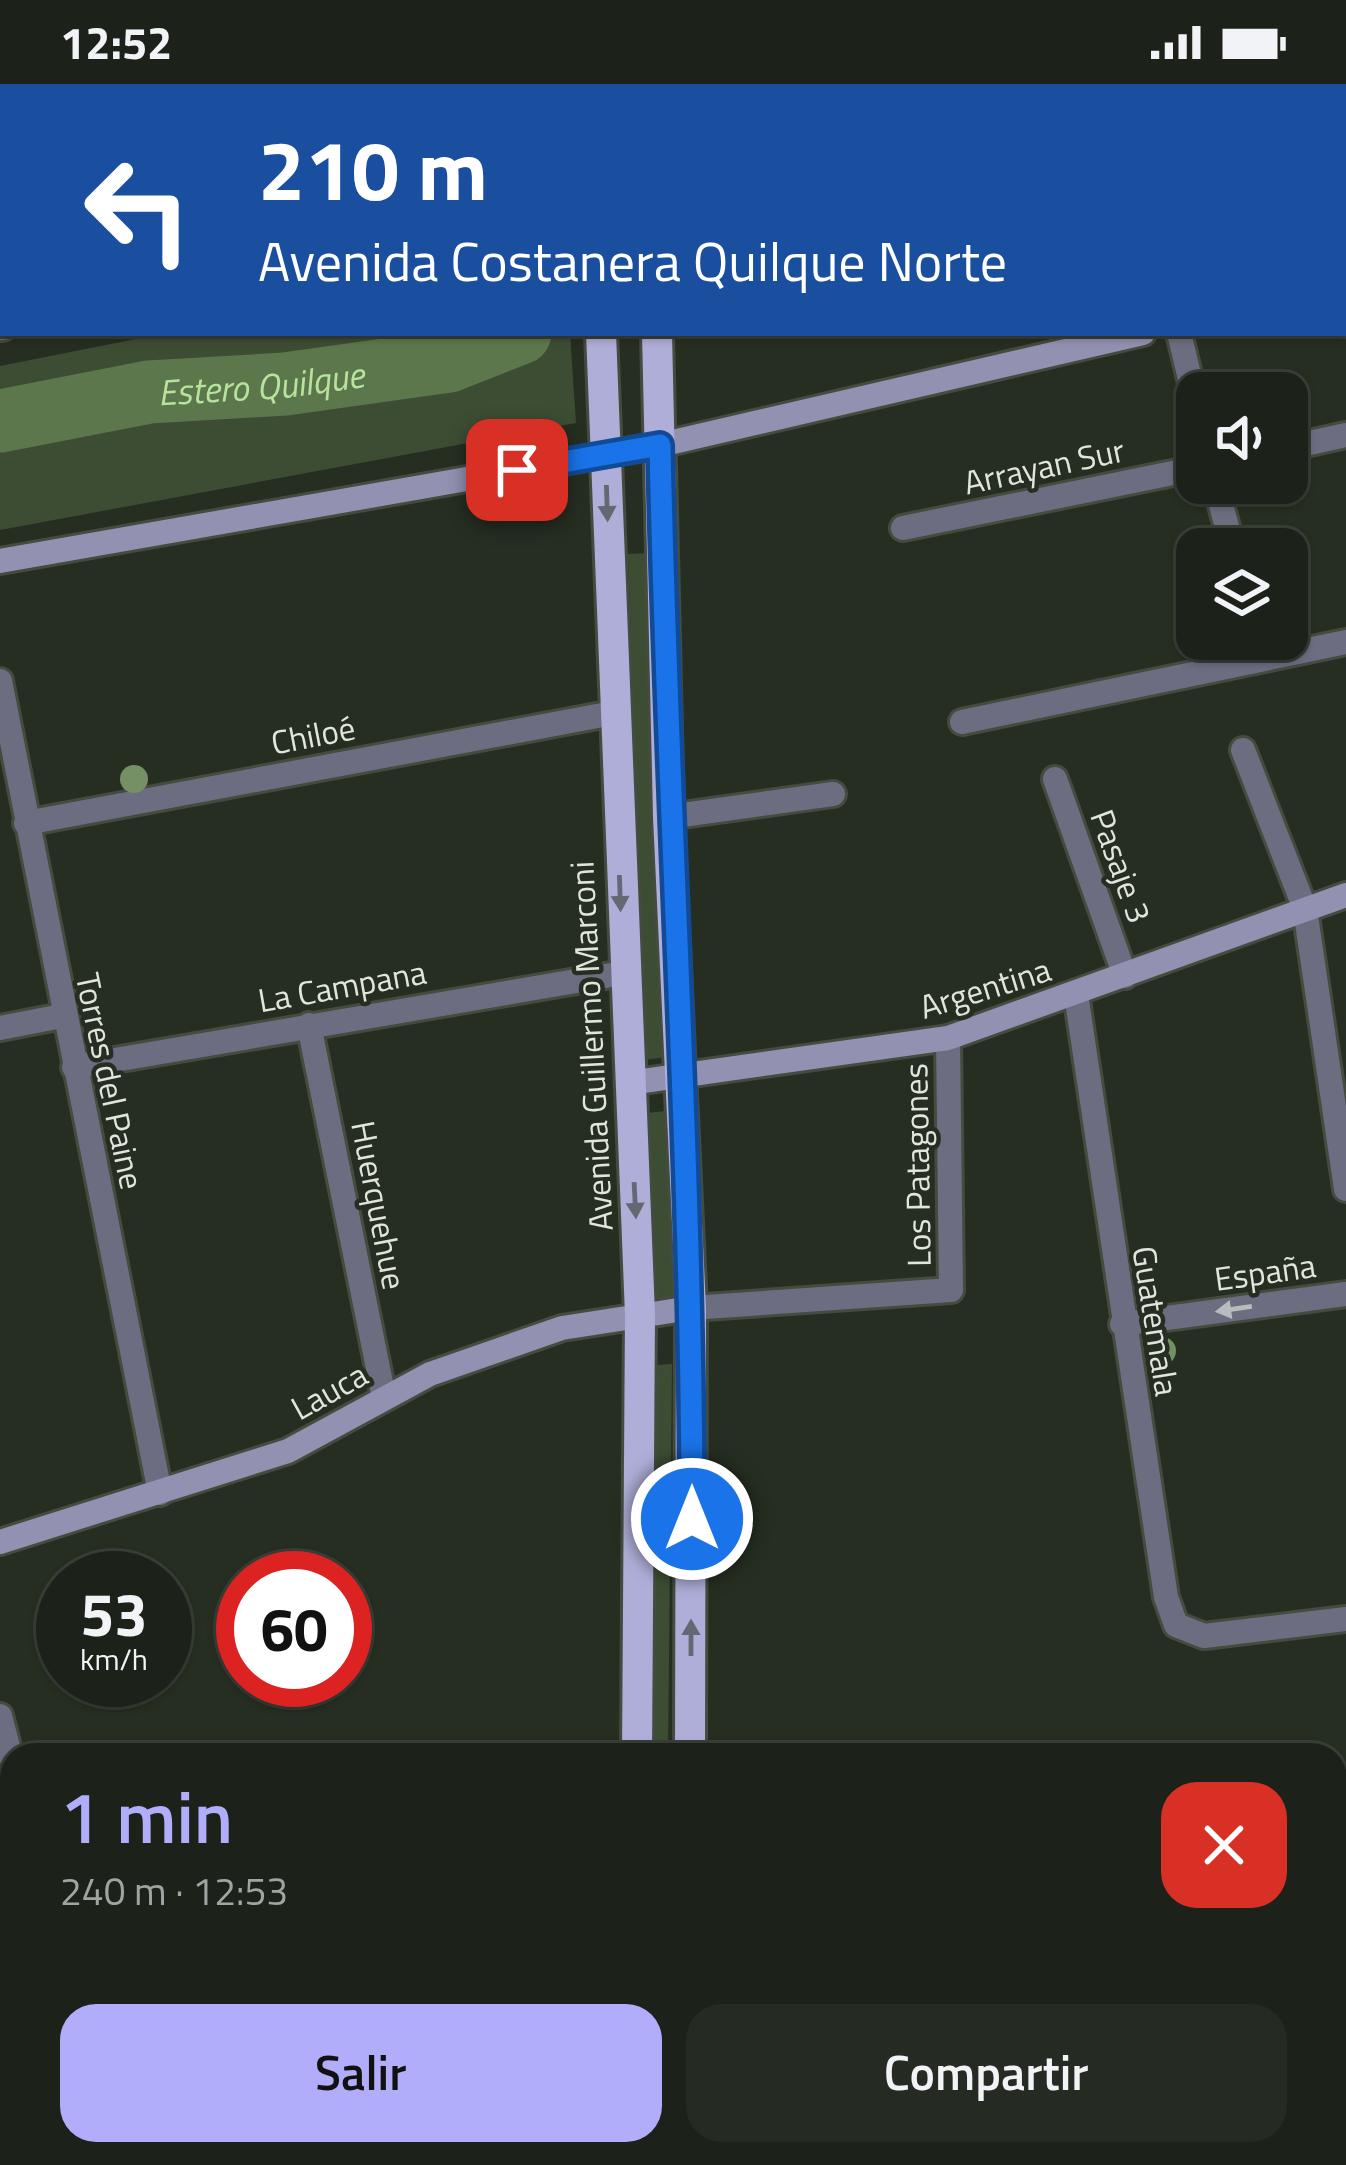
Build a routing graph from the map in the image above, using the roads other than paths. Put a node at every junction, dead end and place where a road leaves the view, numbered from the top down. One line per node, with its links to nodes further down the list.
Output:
1 (657, 336): 8 (main road)
2 (1130, 336): 8 (street)
3 (1180, 336): 5 (street)
4 (601, 339): 9 (main road, Avenida Guillermo Marconi)
5 (1188, 372)
6 (1346, 435): 7 (street)
7 (1308, 443)
8 (660, 445): 9 (street); 22 (main road)
9 (606, 454): 12 (street); 17 (main road, Avenida Guillermo Marconi, one-way to 17)
10 (1176, 472): 11 (street, Arrayan Sur)
11 (904, 528)
12 (0, 561)
13 (1346, 642): 14 (street)
14 (1308, 645)
15 (1218, 660): 18 (street)
16 (0, 681): 23 (street, Torres del Paine)
17 (613, 713): 23 (street, Chiloé); 26 (main road, Avenida Guillermo Marconi, one-way to 26)
18 (962, 722)
19 (1243, 750): 25 (street)
20 (1055, 779): 27 (street, Pasaje 3)
21 (833, 794): 22 (street)
22 (668, 817): 34 (main road)
23 (26, 823): 29 (street, Torres del Paine)
24 (1346, 895): 25 (street, Argentina)
25 (1305, 909): 27 (street, Argentina); 36 (street)
26 (622, 973): 30 (street, La Campana); 35 (main road, Avenida Guillermo Marconi)
27 (1125, 976): 28 (street, Argentina)
28 (1076, 994): 32 (street, Argentina); 40 (street, Guatemala)
29 (62, 1016): 31 (street); 33 (street, Torres del Paine)
30 (309, 1024): 33 (street, La Campana); 41 (street, Huerquehue)
31 (0, 1028)
32 (948, 1038): 34 (street, Argentina); 38 (street, Los Patagones)
33 (74, 1067): 42 (street, Torres del Paine)
34 (682, 1076): 35 (street, Argentina); 38 (main road)
35 (629, 1083): 39 (main road, Avenida Guillermo Marconi, one-way to 39)
36 (1346, 1190)
37 (1346, 1294): 40 (street, España, one-way to 40)
38 (691, 1308): 39 (street, Lauca); 46 (main road, one-way to 38)
39 (640, 1315): 41 (street, Lauca); 45 (main road, Avenida Guillermo Marconi)
40 (1122, 1324): 44 (street, Guatemala)
41 (384, 1398): 42 (street, Lauca)
42 (160, 1493): 43 (street, Lauca)
43 (0, 1543)
44 (1346, 1619)
45 (637, 1743)
46 (690, 1743)

